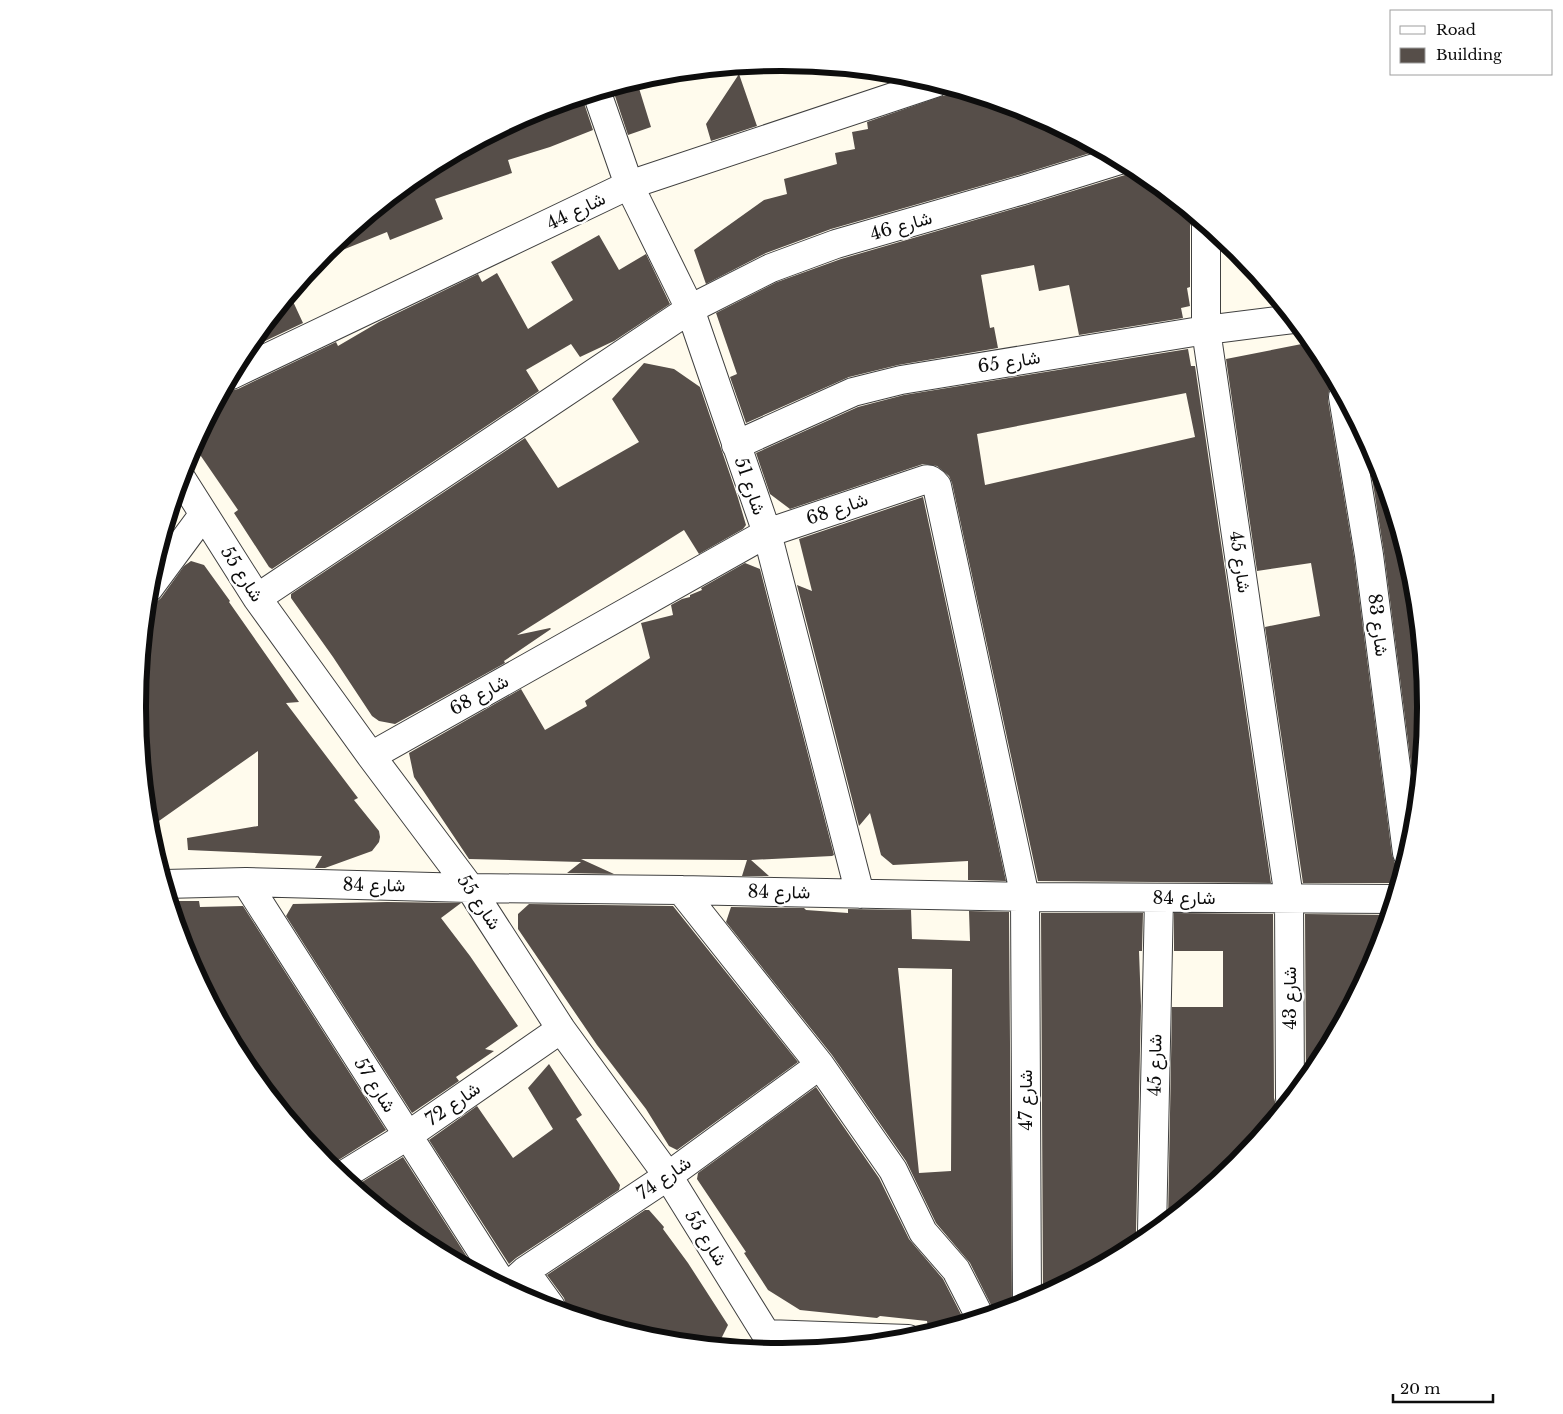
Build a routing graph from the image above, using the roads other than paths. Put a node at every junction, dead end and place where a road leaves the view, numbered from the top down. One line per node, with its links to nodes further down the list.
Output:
1 (923, 87): 4 (street, شارع 44)
2 (599, 98): 4 (street, شارع 51)
3 (1110, 163): 6 (street, شارع 46)
4 (628, 185): 6 (street, شارع 51); 9 (street, شارع 44)
5 (1206, 234): 8 (street, شارع 45)
6 (690, 309): 11 (street, شارع 51); 16 (street, شارع 46)
7 (1286, 320): 8 (street, شارع 65)
8 (1206, 330): 11 (street, شارع 65); 26 (street, شارع 45)
9 (242, 371)
10 (1346, 415): 18 (street, شارع 83)
11 (736, 445): 14 (street, شارع 51)
12 (186, 486): 13 (street, شارع 55)
13 (203, 515): 15 (street); 16 (street, شارع 55)
14 (766, 533): 17 (street, شارع 68); 23 (street, شارع 51); 24 (street, شارع 68)
15 (160, 573)
16 (257, 598): 17 (street, شارع 55)
17 (371, 756): 21 (street, شارع 55)
18 (1405, 831)
19 (246, 882): 20 (street, شارع 84); 21 (street, شارع 84); 31 (street, شارع 57)
20 (171, 884)
21 (470, 888): 22 (street, شارع 84); 28 (street, شارع 55)
22 (681, 890): 23 (street, شارع 84); 29 (street)
23 (860, 894): 24 (street, شارع 84)
24 (1025, 898): 25 (street, شارع 84); 36 (street, شارع 47)
25 (1159, 898): 26 (street, شارع 84); 34 (street, شارع 45)
26 (1289, 898): 27 (street, شارع 84); 30 (street, شارع 43)
27 (1388, 899)
28 (561, 1029): 31 (street, شارع 72); 33 (street, شارع 55)
29 (820, 1065): 33 (street, شارع 74); 37 (street)
30 (1290, 1088)
31 (408, 1136): 32 (street, شارع 72); 35 (street, شارع 57)
32 (348, 1172)
33 (668, 1176): 35 (street, شارع 74); 38 (street, شارع 55)
34 (1152, 1223)
35 (512, 1282)
36 (1027, 1293)
37 (977, 1312)
38 (765, 1342)

